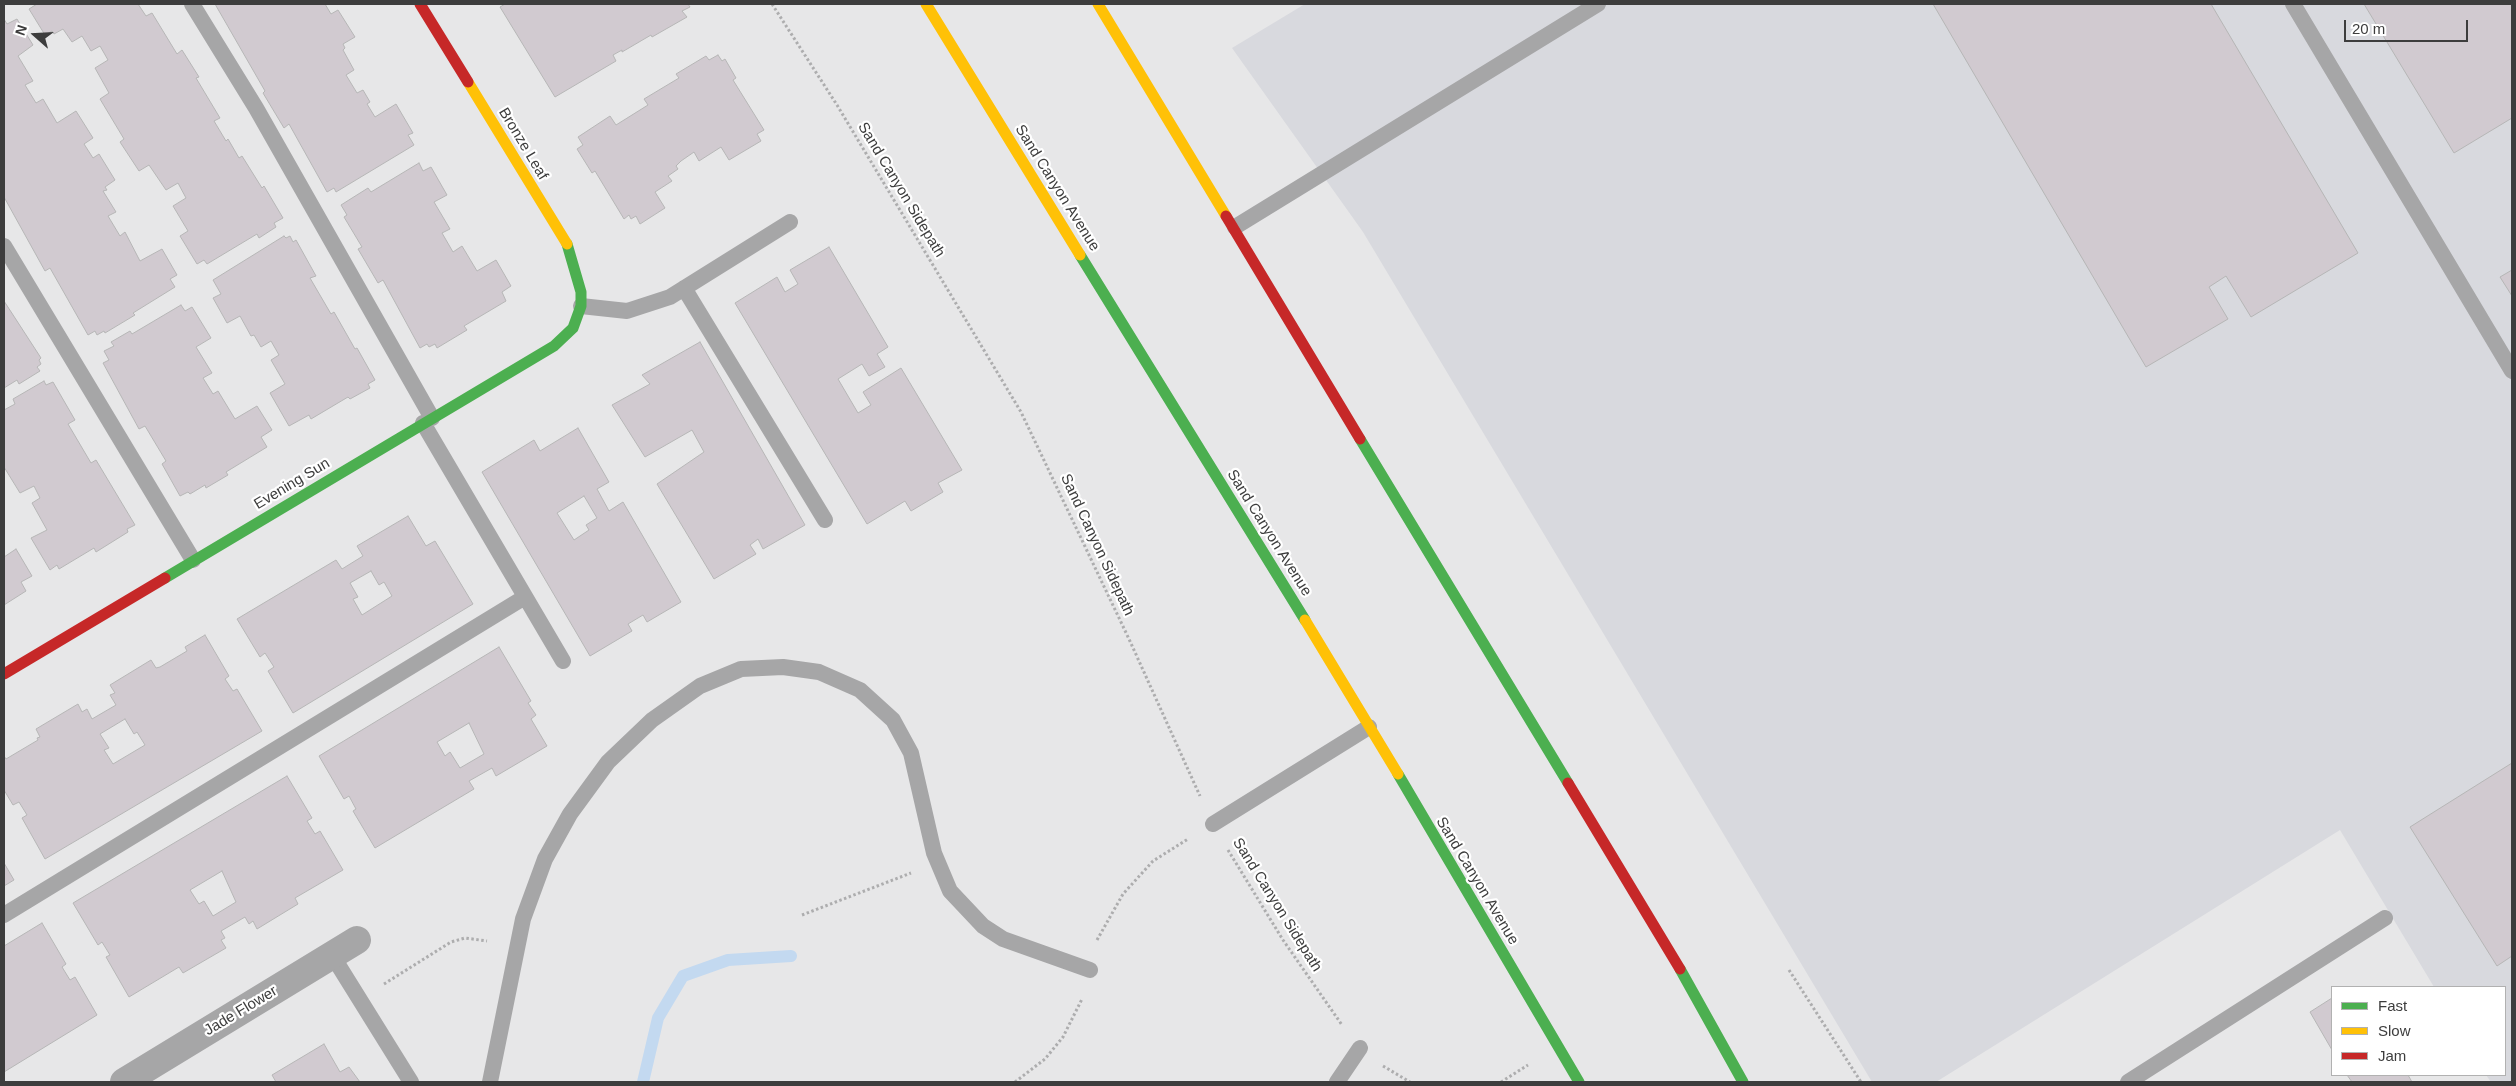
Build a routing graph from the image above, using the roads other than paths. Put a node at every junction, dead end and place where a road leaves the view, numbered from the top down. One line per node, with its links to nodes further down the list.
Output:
1 (192, 4): 13 (lane)
2 (420, 4): 11 (main road, Bronze Leaf)
3 (926, 4): 19 (main road, Sand Canyon Avenue)
4 (1098, 4): 8 (main road)
5 (1598, 4): 8 (lane)
6 (2292, 4): 12 (lane)
7 (790, 222): 10 (lane)
8 (1235, 227): 32 (main road)
9 (4, 246): 15 (lane)
10 (684, 288): 11 (lane); 14 (lane)
11 (581, 306): 13 (main road, Evening Sun)
12 (2512, 371)
13 (427, 421): 15 (main road, Evening Sun); 16 (lane)
14 (825, 520)
15 (193, 560): 18 (main road, Evening Sun)
16 (526, 597): 17 (lane); 21 (lane)
17 (563, 661)
18 (4, 674)
19 (1369, 727): 20 (lane); 31 (main road, Sand Canyon Avenue)
20 (1212, 824)
21 (4, 916)
22 (2385, 918): 33 (lane)
23 (357, 940): 24 (street, Jade Flower)
24 (332, 955): 27 (street, Jade Flower); 28 (lane)
25 (1090, 970): 29 (lane)
26 (1360, 1048): 30 (lane)
27 (124, 1082)
28 (411, 1082)
29 (490, 1082)
30 (1337, 1082)
31 (1579, 1082)
32 (1744, 1082)
33 (2128, 1082)

